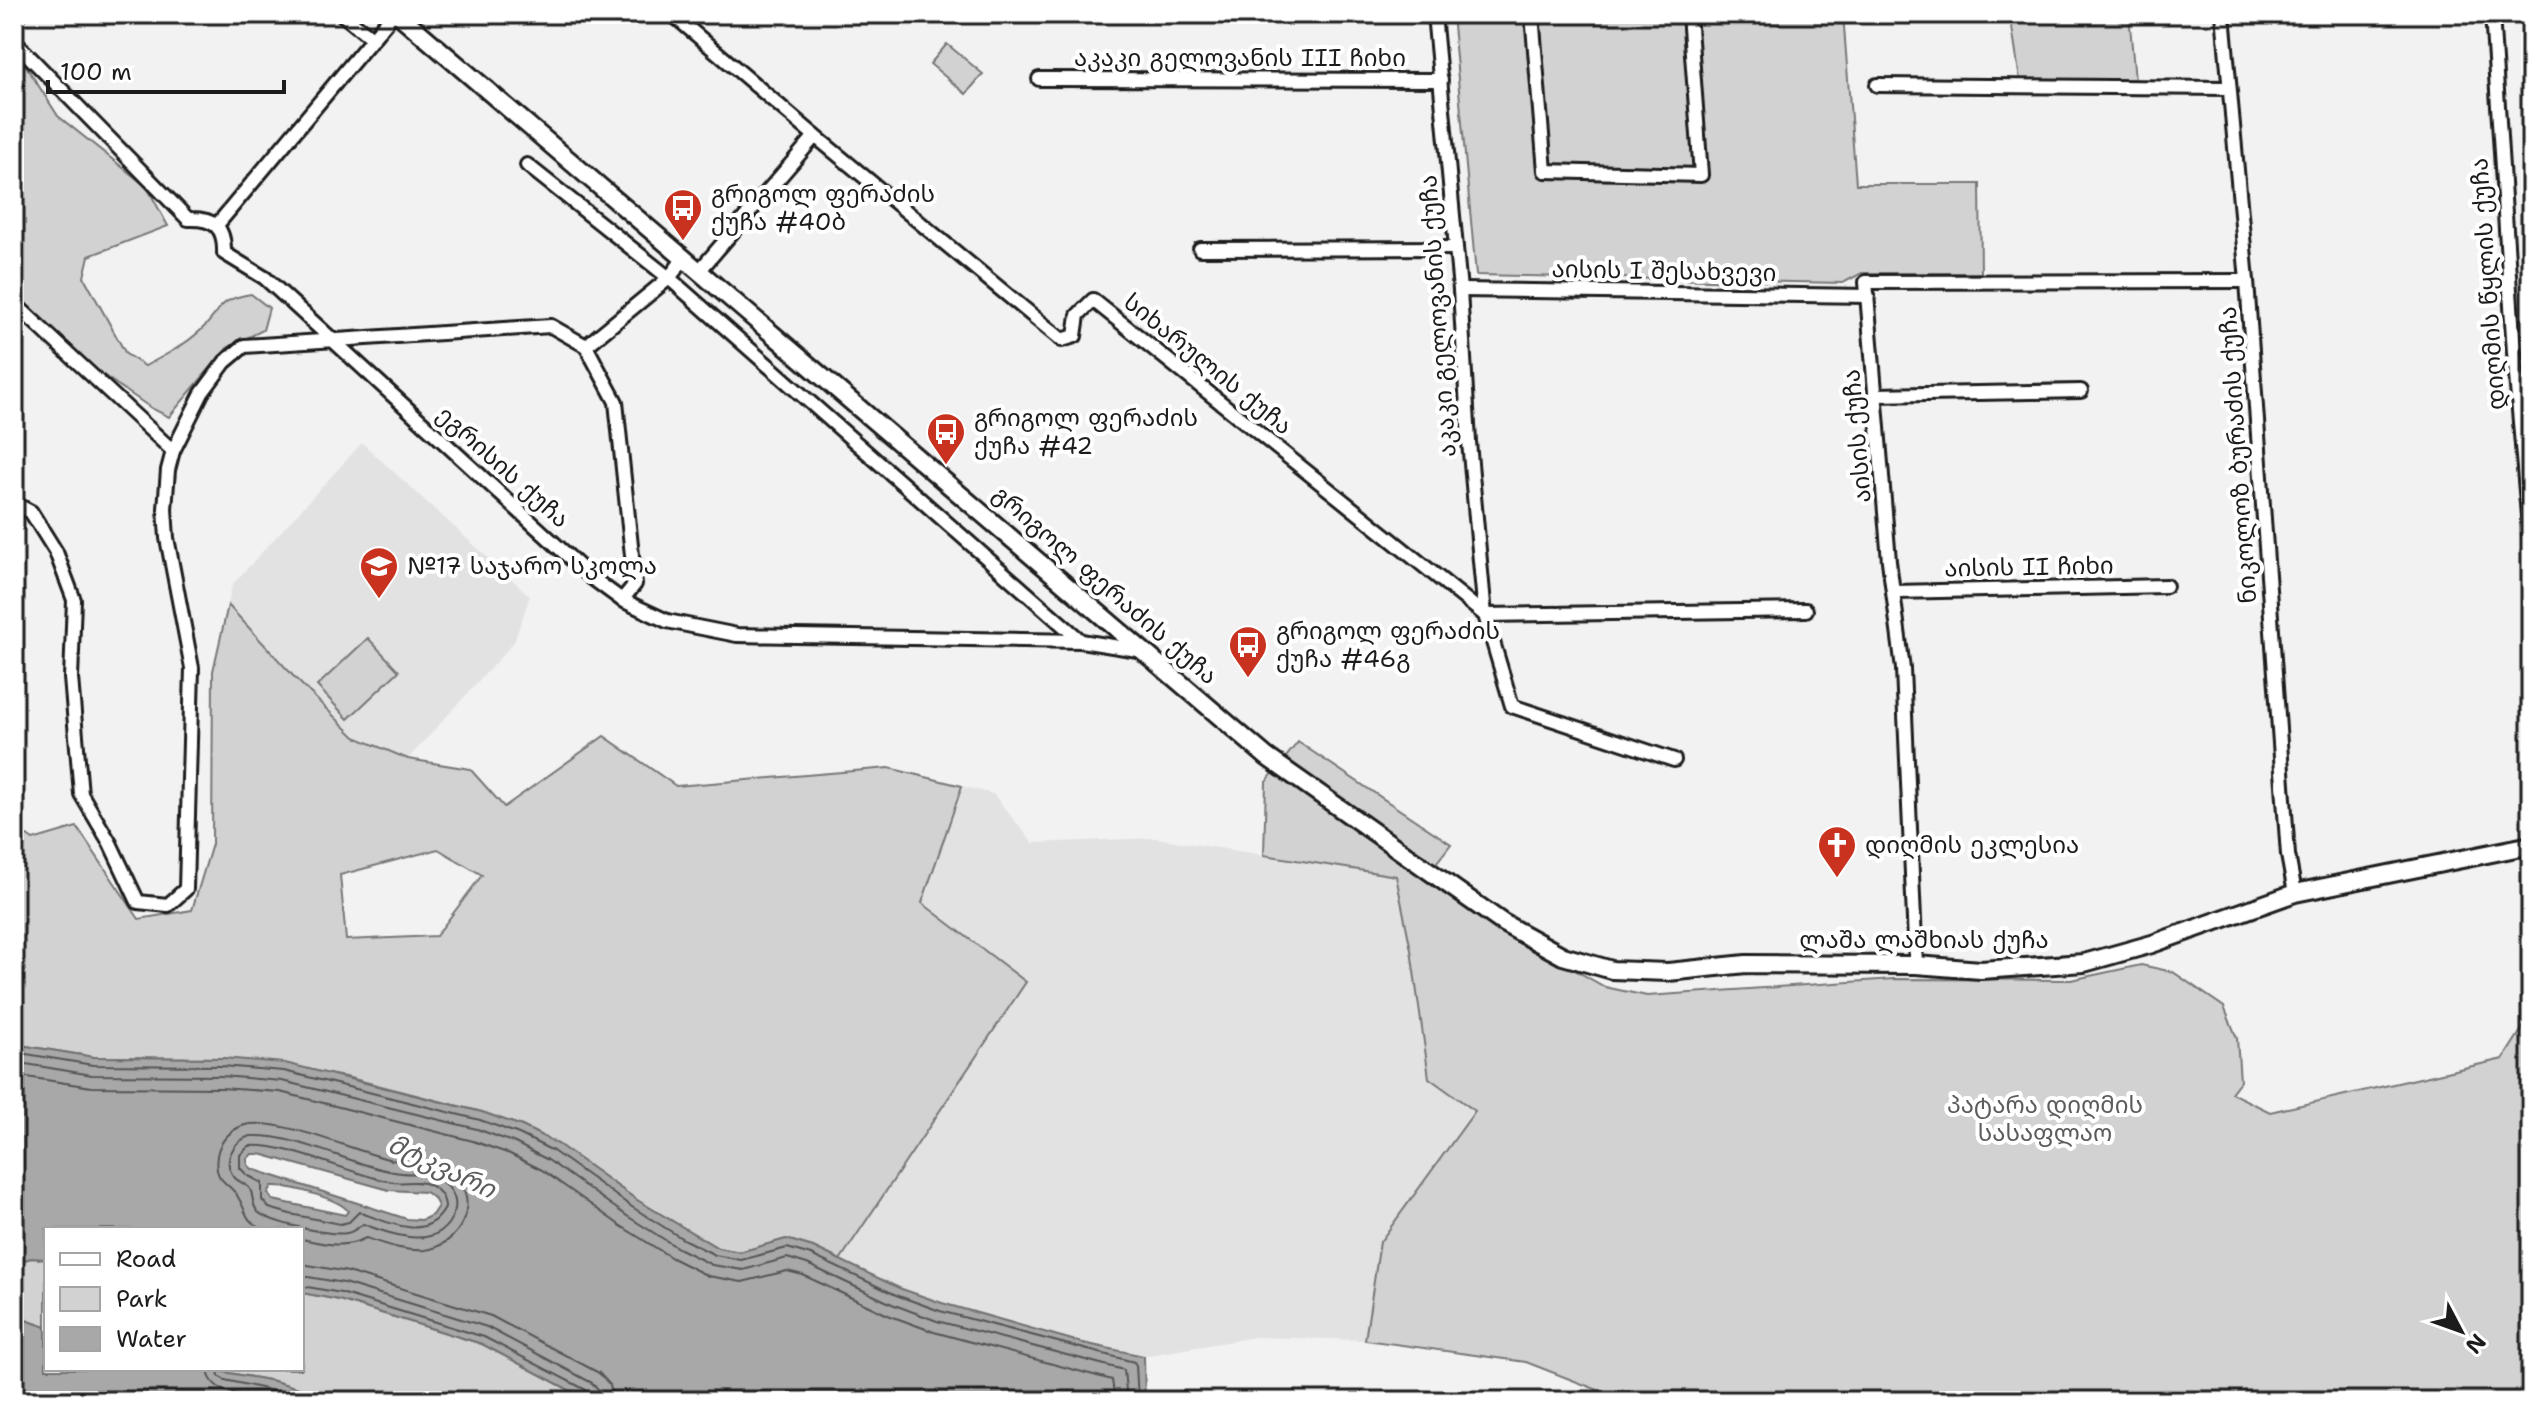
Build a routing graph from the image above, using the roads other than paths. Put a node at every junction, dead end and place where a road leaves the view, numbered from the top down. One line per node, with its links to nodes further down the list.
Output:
1 (20, 14): 10 (street)
2 (342, 14): 11 (street)
3 (396, 14): 11 (street); 22 (street, გრიგოლ ფერაძის ქუჩა)
4 (672, 14): 17 (street, სიხარულის ქუჩა)
5 (1434, 14): 14 (street, აკაკი გელოვანის ქუჩა)
6 (1532, 14): 7 (street)
7 (1689, 14)
8 (2223, 14): 16 (street, ნიკოლოზ ბურაძის ქუჩა)
9 (2492, 14): 35 (street, დიღმის წყლის ქუჩა)
10 (14, 20)
11 (373, 39): 19 (street)
12 (14, 41): 19 (street)
13 (1039, 79): 14 (street, აკაკი გელოვანის III ჩიხი)
14 (1441, 80): 20 (street, აკაკი გელოვანის ქუჩა)
15 (1877, 85): 16 (street)
16 (2229, 88): 25 (street, ნიკოლოზ ბურაძის ქუჩა)
17 (815, 136): 23 (street); 40 (street, სიხარულის ქუჩა)
18 (527, 165): 24 (street)
19 (217, 225): 29 (street, ეგრისის ქუჩა)
20 (1456, 248): 21 (street); 26 (street, აკაკი გელოვანის ქუჩა)
21 (1200, 249)
22 (685, 257): 23 (street, გრიგოლ ფერაძის ქუჩა); 24 (street)
23 (700, 270): 42 (street, გრიგოლ ფერაძის ქუჩა)
24 (669, 278): 30 (street); 41 (street)
25 (2247, 281): 27 (street); 45 (street, ნიკოლოზ ბურაძის ქუჩა)
26 (1460, 290): 27 (street, აისის I შესახვევი); 40 (street, აკაკი გელოვანის ქუჩა)
27 (1868, 296): 32 (street, აისის ქუჩა)
28 (14, 303): 33 (street)
29 (331, 340): 30 (street); 33 (street); 38 (street, ეგრისის ქუჩა)
30 (586, 346): 38 (street)
31 (2081, 391): 32 (street)
32 (1875, 395): 37 (street, აისის ქუჩა)
33 (173, 451): 34 (street)
34 (14, 503)
35 (2531, 550)
36 (2166, 586): 37 (street, აისის II ჩიხი)
37 (1894, 592): 47 (street, აისის ქუჩა)
38 (622, 600): 41 (street, ეგრისის ქუჩა)
39 (1806, 610): 40 (street)
40 (1485, 615): 43 (street, აკაკი გელოვანის ქუჩა)
41 (1081, 641): 42 (street, ეგრისის ქუჩა)
42 (1147, 652): 46 (street, გრიგოლ ფერაძის ქუჩა)
43 (1674, 760)
44 (2531, 845): 45 (street, ლაშა ლაშხიას ქუჩა)
45 (2295, 893): 47 (street, ლაშა ლაშხიას ქუჩა)
46 (1503, 923): 47 (street, ლაშა ლაშხიას ქუჩა)
47 (1916, 965)

